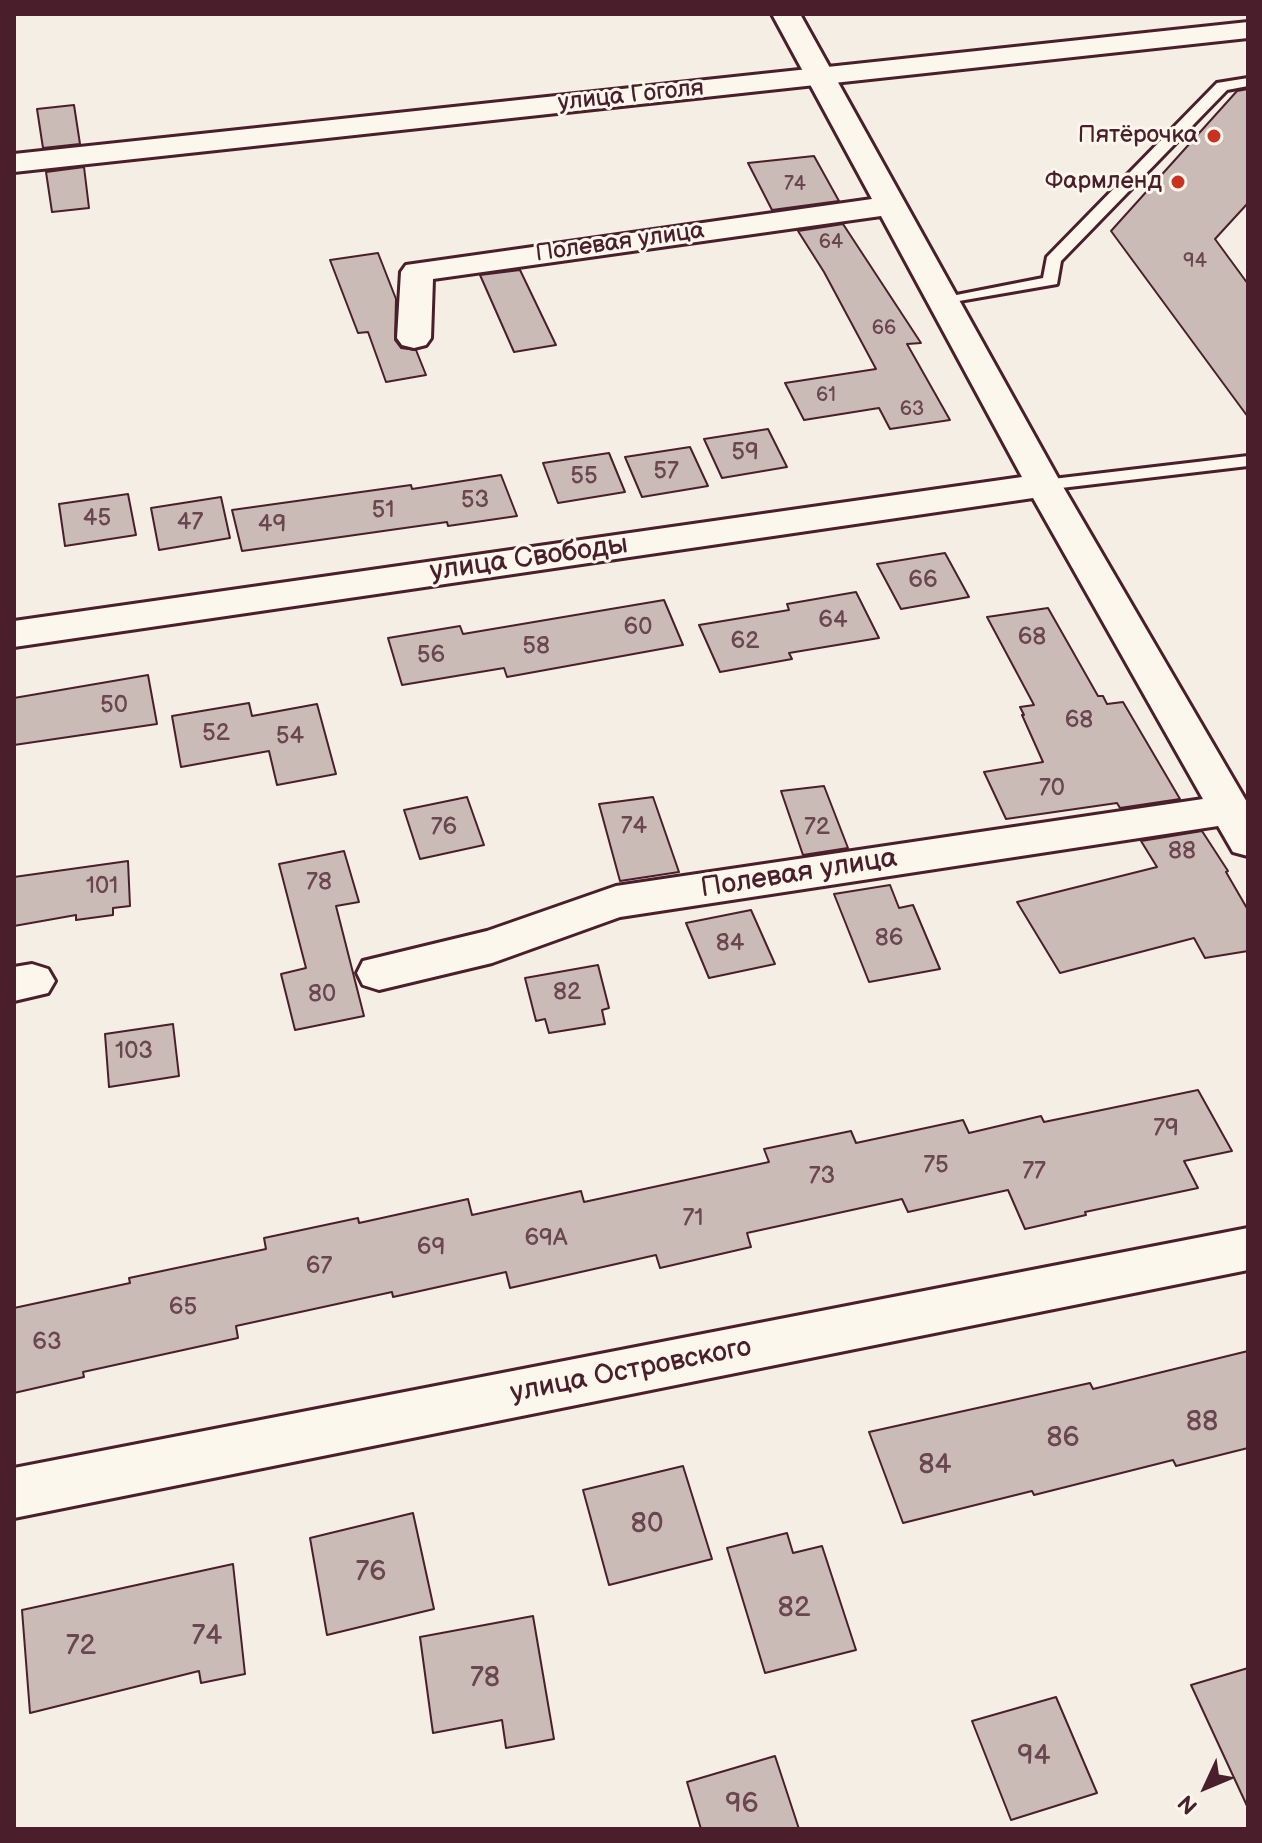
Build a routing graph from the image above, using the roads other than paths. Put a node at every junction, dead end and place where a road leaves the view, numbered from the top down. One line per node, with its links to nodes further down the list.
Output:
1 (786, 14): 3 (street, Полевая улица)
2 (1248, 30): 3 (street, улица Гоголя)
3 (819, 75): 5 (street, улица Гоголя); 6 (street, Полевая улица)
4 (1248, 82): 7 (lane)
5 (14, 163)
6 (890, 206): 7 (street, Полевая улица); 8 (street, Полевая улица)
7 (942, 302): 10 (street, Полевая улица)
8 (414, 338)
9 (1248, 461): 10 (lane)
10 (1044, 485): 11 (street, улица Свободы); 12 (street, Полевая улица)
11 (14, 634)
12 (1238, 825): 13 (street, Полевая улица)
13 (379, 973)
14 (1248, 1249): 15 (street, улица Островского)
15 (14, 1493)

